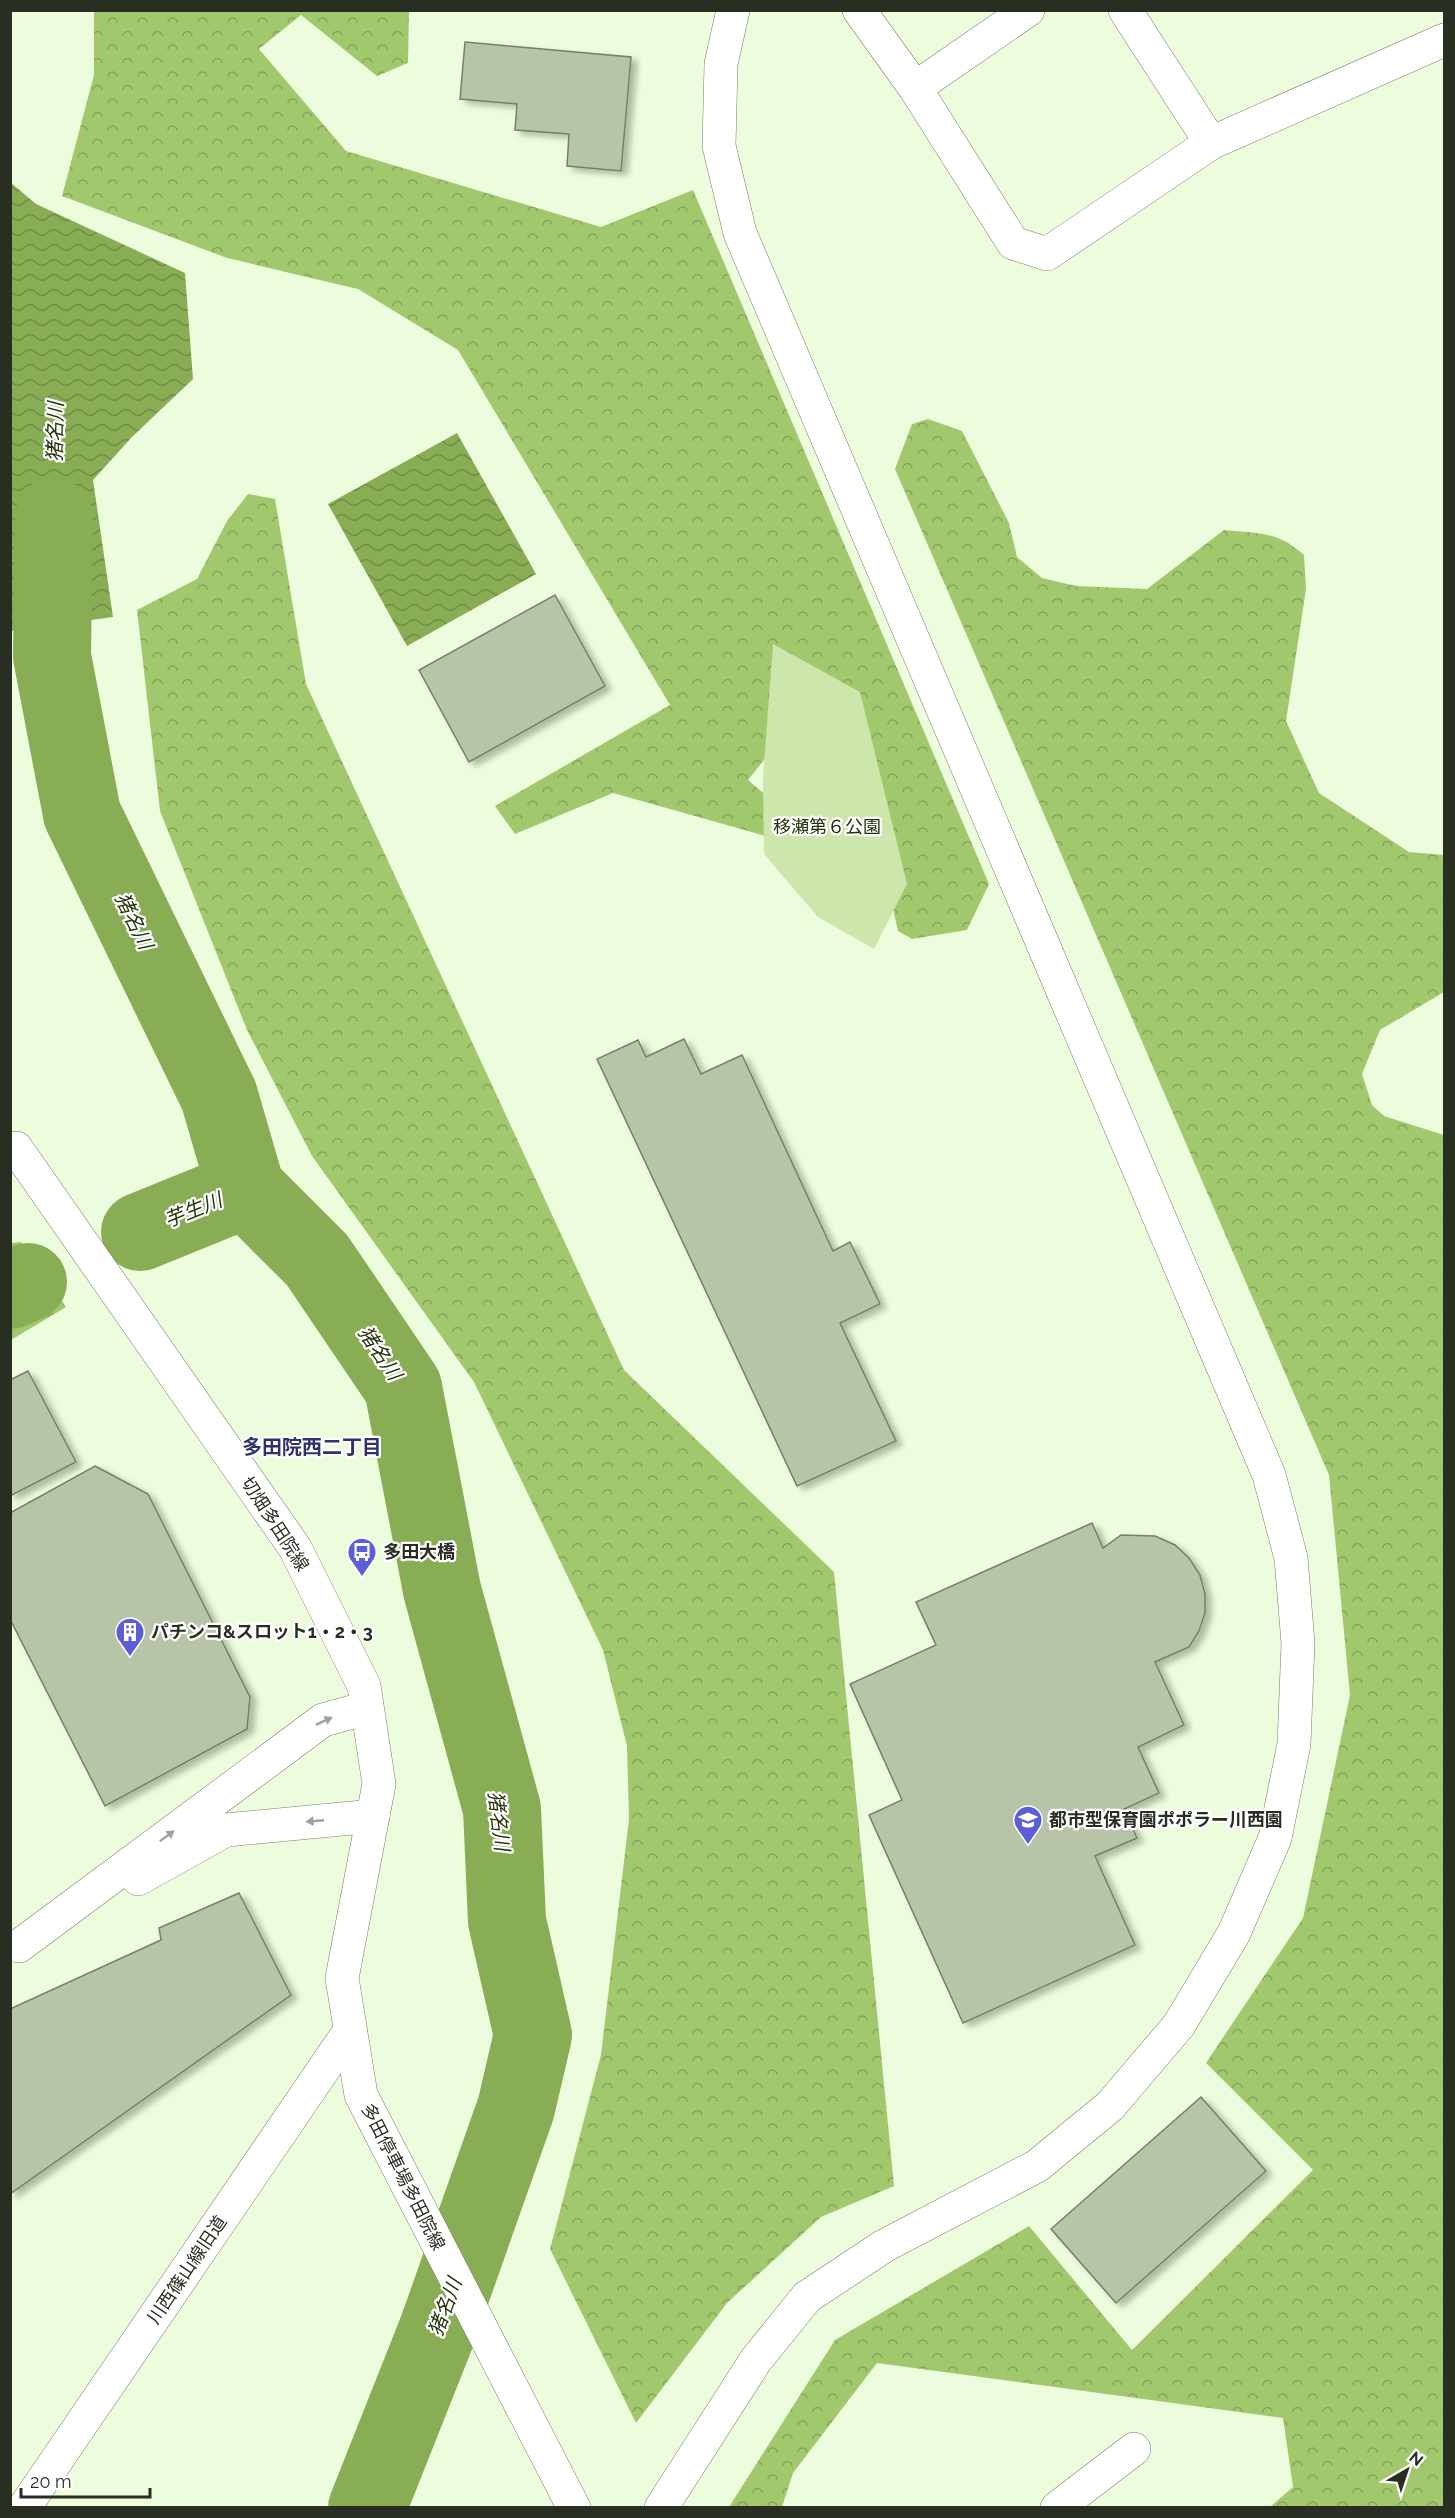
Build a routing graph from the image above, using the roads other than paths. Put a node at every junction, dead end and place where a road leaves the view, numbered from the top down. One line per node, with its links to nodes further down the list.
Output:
1 (733, 10): 16 (street)
2 (859, 10): 6 (street)
3 (1028, 10): 6 (street)
4 (1125, 10): 7 (street)
5 (1444, 40): 7 (street)
6 (915, 88): 7 (street)
7 (1211, 143)
8 (12, 1146): 9 (street, 切畑多田院線)
9 (367, 1708): 10 (street, 切畑多田院線); 11 (street, one-way to 9)
10 (373, 1816): 11 (street, one-way to 11); 12 (street, 切畑多田院線)
11 (15, 1948)
12 (349, 2032): 14 (street, 多田停車場多田院線); 15 (street, 川西篠山線旧道)
13 (1134, 2449): 17 (street)
14 (573, 2505)
15 (24, 2508)
16 (661, 2508)
17 (1057, 2508)

